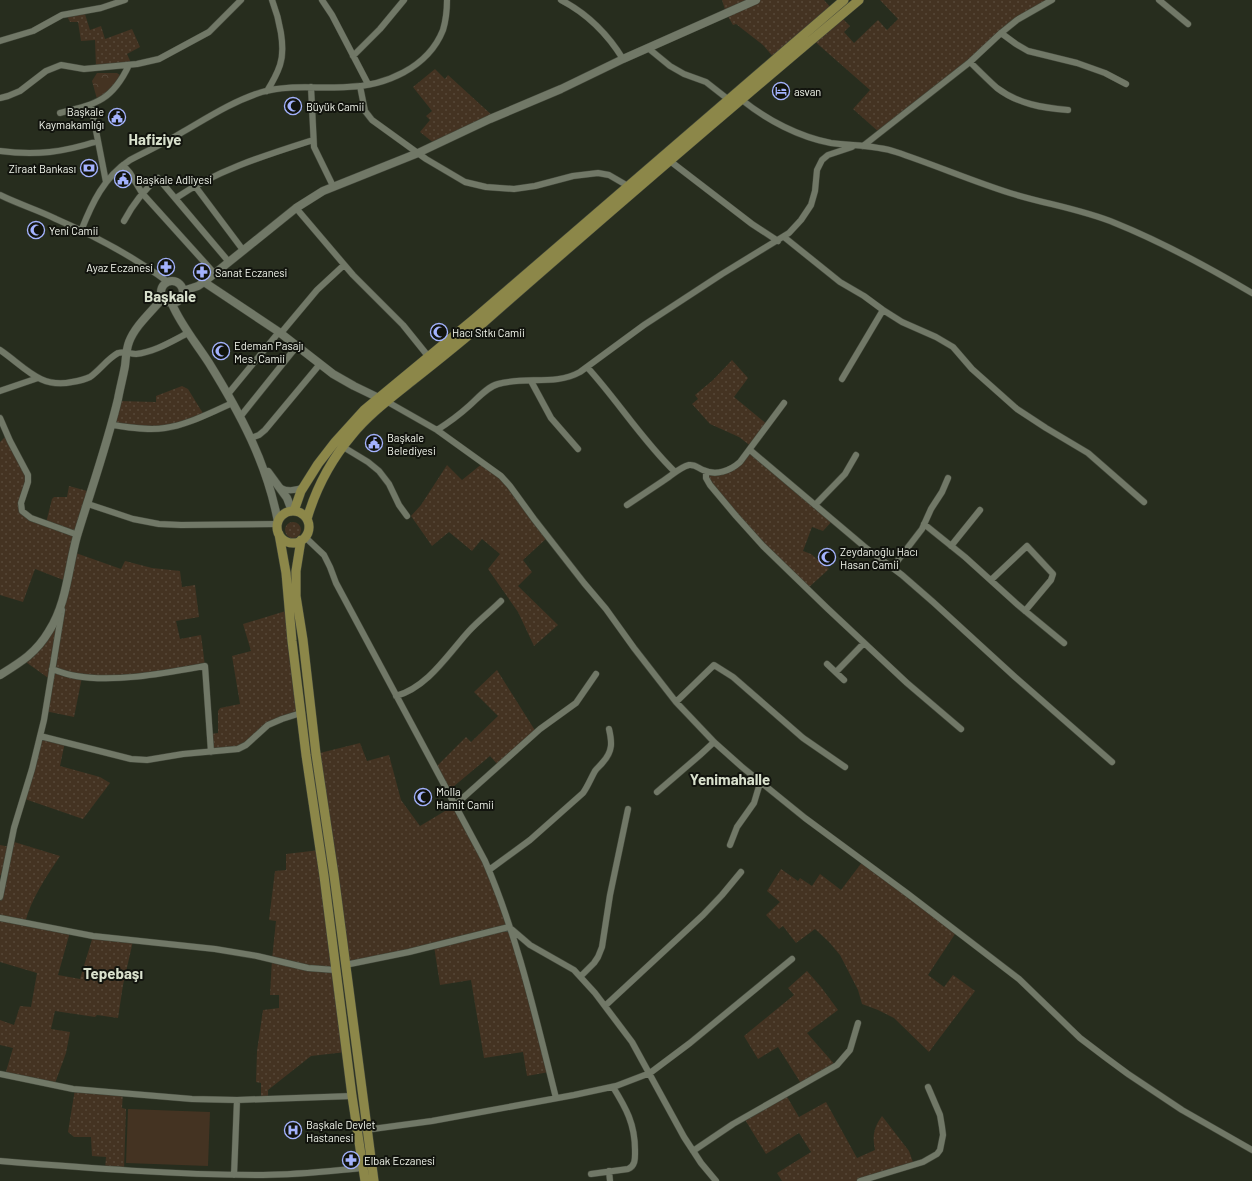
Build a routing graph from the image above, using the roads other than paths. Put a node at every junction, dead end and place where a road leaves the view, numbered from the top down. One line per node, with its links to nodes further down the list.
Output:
1 (125, 0): 15 (street)
2 (240, 0): 20 (street)
3 (272, 0): 25 (street)
4 (322, 0): 17 (street)
5 (404, 0): 17 (street)
6 (447, 0): 21 (street)
7 (561, 0): 18 (street)
8 (756, 0): 16 (street)
9 (844, 0): 27 (main road)
10 (859, 0): 28 (main road)
11 (1052, 0): 14 (street)
12 (1159, 0): 13 (street)
13 (1188, 24)
14 (1001, 33): 19 (street); 22 (street)
15 (0, 41)
16 (648, 48): 18 (street); 27 (street)
17 (353, 56): 21 (street)
18 (623, 59): 37 (street)
19 (970, 62): 30 (street); 35 (street)
20 (129, 65): 26 (street); 29 (street)
21 (368, 84): 23 (street)
22 (1126, 84)
23 (360, 86): 24 (street); 37 (street)
24 (311, 87): 25 (street); 32 (street)
25 (267, 91): 39 (street)
26 (0, 98)
27 (729, 100): 43 (main road)
28 (742, 100): 34 (street); 38 (main road)
29 (91, 105): 31 (street); 33 (street)
30 (1068, 110)
31 (60, 113)
32 (313, 140): 41 (street); 42 (street)
33 (98, 141): 36 (street); 40 (street)
34 (855, 146): 35 (street); 50 (street)
35 (863, 146): 58 (street)
36 (0, 151)
37 (418, 153): 42 (street); 43 (street)
38 (670, 161): 50 (street); 75 (main road)
39 (123, 165): 40 (street); 44 (street)
40 (106, 182): 49 (street)
41 (195, 186): 46 (street); 51 (street)
42 (333, 186): 47 (street)
43 (628, 186): 67 (main road)
44 (142, 193): 46 (street); 48 (street); 54 (street)
45 (0, 195): 49 (street)
46 (176, 198): 52 (street)
47 (296, 208): 51 (street); 53 (street)
48 (124, 221)
49 (81, 231): 55 (street)
50 (781, 239): 61 (street); 69 (street)
51 (243, 250): 52 (street)
52 (229, 262): 54 (street)
53 (344, 265): 63 (street); 67 (street)
54 (215, 274): 56 (street)
55 (168, 282): 57 (street); 59 (street)
56 (204, 282): 57 (street); 63 (street)
57 (183, 291): 60 (street)
58 (1252, 293)
59 (162, 299): 60 (street); 66 (street)
60 (172, 304): 62 (street)
61 (883, 310): 71 (street); 93 (street)
62 (188, 333): 66 (street); 74 (street)
63 (280, 333): 64 (street); 74 (street)
64 (297, 346): 68 (street); 78 (street)
65 (0, 350): 70 (street)
66 (126, 353): 70 (street); 80 (street)
67 (428, 356): 75 (main road)
68 (320, 364): 75 (street); 82 (street)
69 (586, 368): 72 (street); 89 (street)
70 (38, 378): 73 (street)
71 (842, 379)
72 (531, 381): 81 (street); 84 (street)
73 (0, 391)
74 (228, 394): 77 (street)
75 (382, 400): 81 (street); 83 (main road)
76 (784, 402): 85 (street)
77 (232, 403): 78 (street); 80 (street)
78 (240, 417): 82 (street)
79 (0, 418): 104 (street)
80 (112, 425): 94 (street)
81 (437, 430): 121 (street)
82 (251, 438): 87 (street)
83 (339, 444): 92 (main road); 99 (street); 100 (main road)
84 (578, 449)
85 (750, 450): 88 (street); 96 (street)
86 (856, 455): 96 (street)
87 (263, 464): 91 (street); 101 (street)
88 (706, 471): 89 (street); 112 (street)
89 (675, 472): 95 (street)
90 (948, 478): 102 (street)
91 (278, 487): 92 (street); 98 (street)
92 (304, 487): 98 (main road)
93 (1144, 502)
94 (88, 504): 101 (street); 104 (street)
95 (627, 505)
96 (815, 505): 107 (street)
97 (980, 510): 106 (street)
98 (293, 511): 100 (main road); 101 (main road)
99 (407, 516)
100 (307, 518): 105 (main road)
101 (278, 523): 103 (main road)
102 (924, 524): 106 (street); 107 (street)
103 (279, 534): 105 (main road); 122 (main road)
104 (78, 535): 110 (street)
105 (303, 539): 120 (street); 141 (main road)
106 (951, 546): 108 (street)
107 (892, 568): 128 (street)
108 (991, 580): 111 (street); 111 (street)
109 (502, 601): 120 (street)
110 (63, 602): 115 (street); 118 (street)
111 (1025, 611): 113 (street)
112 (864, 643): 116 (street); 124 (street)
113 (1064, 643)
114 (827, 664): 116 (street)
115 (52, 670): 125 (street); 127 (street)
116 (836, 672): 119 (street)
117 (596, 674): 132 (street)
118 (0, 675)
119 (844, 680)
120 (396, 696): 132 (street)
121 (676, 702): 126 (street); 129 (street)
122 (301, 713): 127 (street); 142 (main road)
123 (609, 729): 135 (street)
124 (961, 729)
125 (40, 736): 127 (street); 137 (street)
126 (714, 742): 130 (street); 131 (street)
127 (210, 752)
128 (1112, 762)
129 (845, 767)
130 (760, 783): 134 (street); 156 (street)
131 (657, 792)
132 (455, 805): 135 (street)
133 (628, 809): 143 (street)
134 (730, 845)
135 (489, 870): 139 (street)
136 (741, 872): 144 (street)
137 (0, 897)
138 (0, 918): 142 (street)
139 (510, 927): 141 (street); 143 (street); 151 (street)
140 (792, 959): 146 (street)
141 (345, 965): 153 (main road)
142 (335, 970): 150 (main road)
143 (581, 976): 144 (street)
144 (606, 1005): 146 (street)
145 (858, 1023): 155 (street)
146 (650, 1073): 148 (street); 155 (street)
147 (0, 1074): 152 (street)
148 (613, 1086): 151 (street); 159 (street)
149 (928, 1087): 166 (street)
150 (352, 1096): 152 (street); 154 (main road)
151 (556, 1098): 153 (street)
152 (237, 1100): 161 (street)
153 (368, 1130): 154 (street); 163 (main road)
154 (358, 1131): 158 (main road)
155 (693, 1150): 165 (street)
156 (1252, 1150)
157 (0, 1161): 161 (street)
158 (363, 1168): 161 (street); 162 (main road)
159 (609, 1171): 160 (street); 164 (street)
160 (591, 1174)
161 (234, 1175)
162 (365, 1181)
163 (374, 1181)
164 (610, 1181)
165 (716, 1181)
166 (860, 1181)

